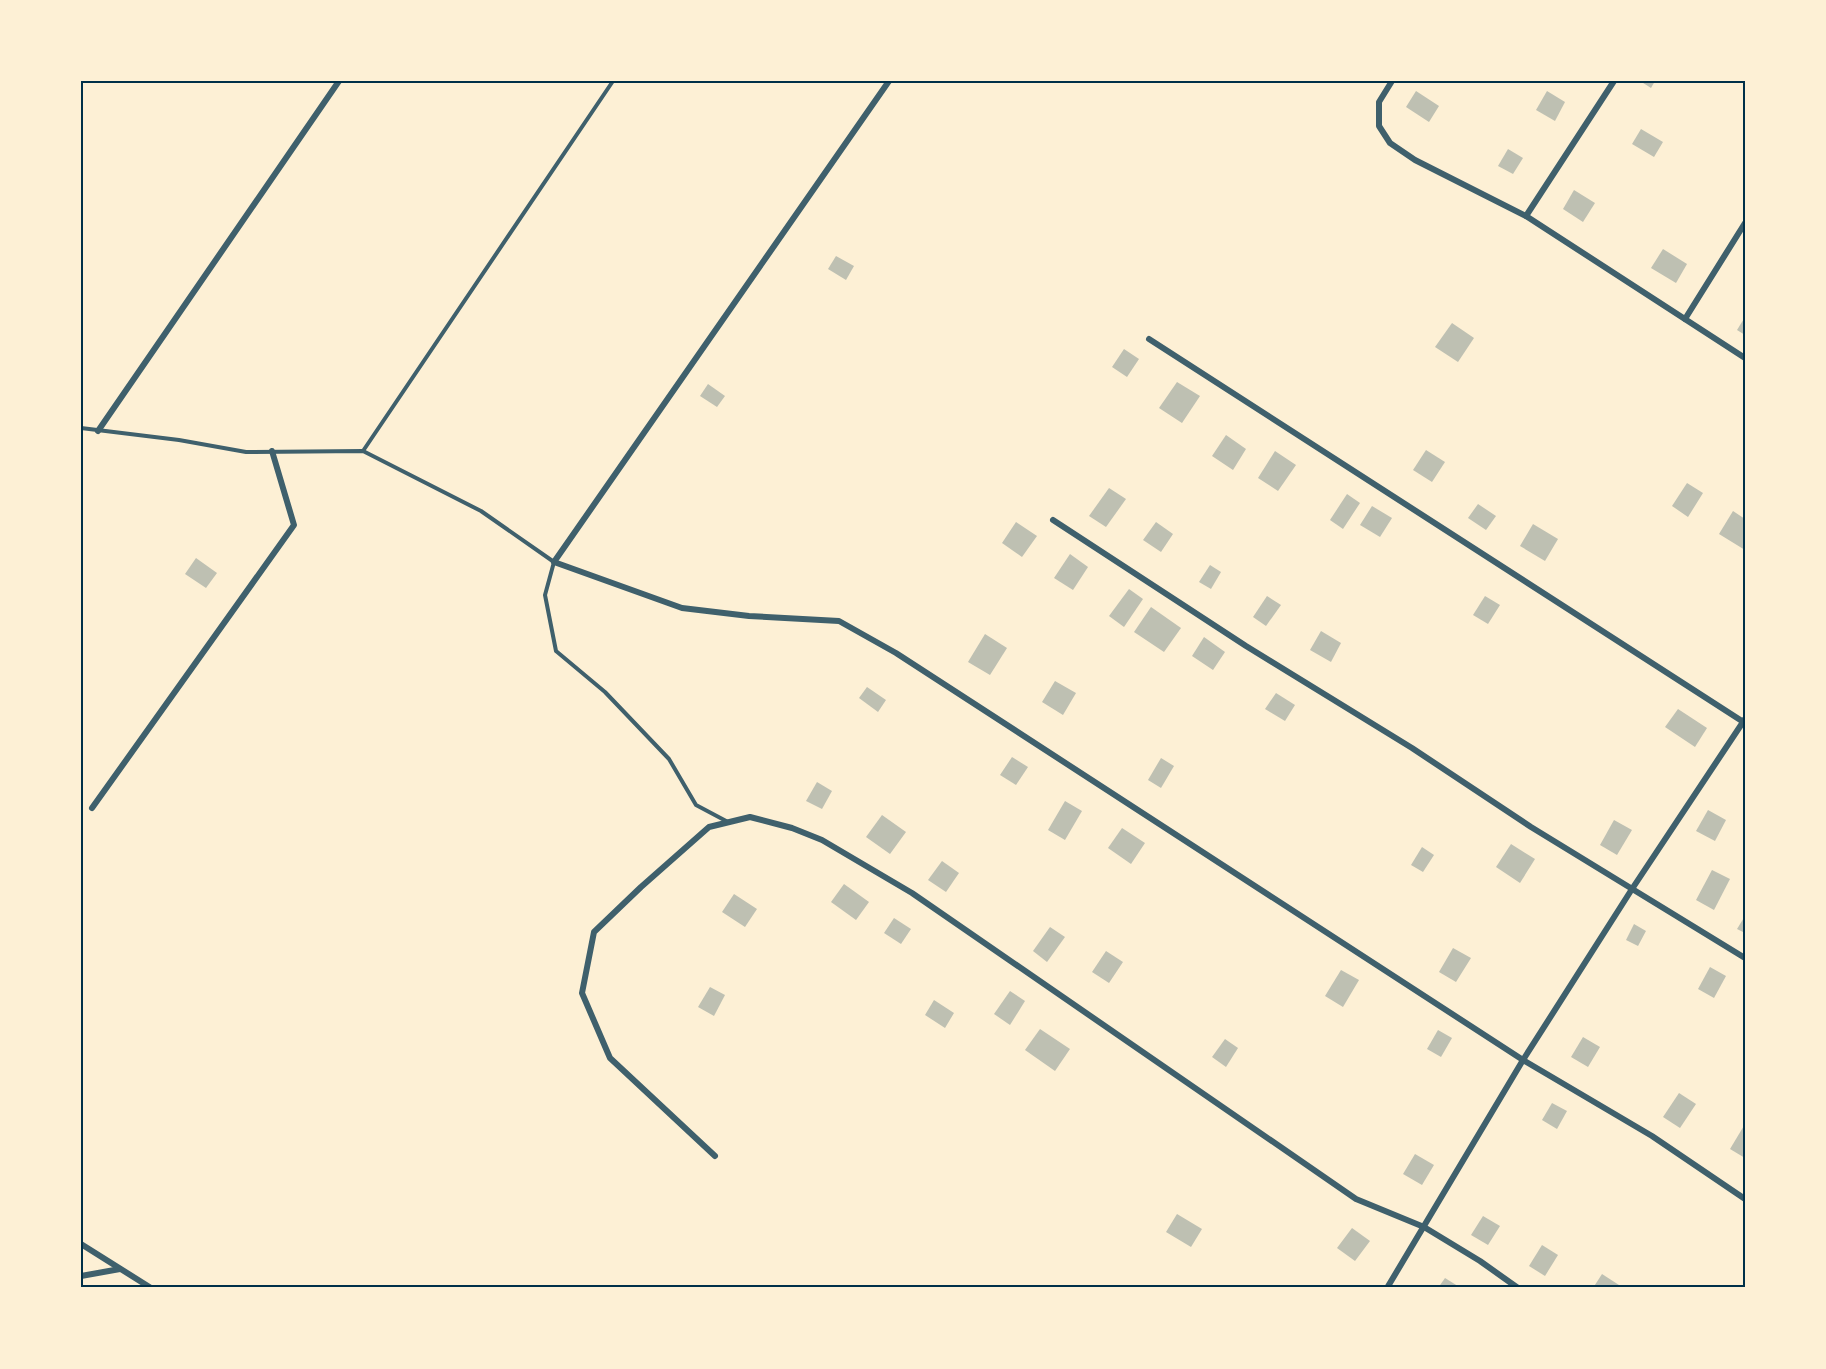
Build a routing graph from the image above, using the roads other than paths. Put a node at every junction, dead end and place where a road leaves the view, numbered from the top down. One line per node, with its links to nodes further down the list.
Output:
1 (339, 81): 12 (street)
2 (613, 81): 14 (lane)
3 (889, 81): 16 (street)
4 (1392, 81): 6 (street)
5 (1614, 81): 6 (street)
6 (1526, 216): 8 (street)
7 (1745, 223): 8 (street)
8 (1685, 319): 10 (street)
9 (1149, 339): 17 (street)
10 (1745, 358)
11 (81, 428): 12 (lane)
12 (98, 431): 13 (lane)
13 (272, 451): 14 (lane); 18 (street)
14 (363, 451): 16 (lane)
15 (1053, 520): 20 (street)
16 (554, 562): 19 (lane); 22 (street)
17 (1744, 721): 20 (street)
18 (92, 808)
19 (729, 823): 23 (street); 25 (street)
20 (1632, 889): 21 (street); 22 (street)
21 (1745, 958)
22 (1523, 1060): 24 (street); 25 (street)
23 (716, 1156)
24 (1745, 1199)
25 (1424, 1227): 30 (street); 31 (street)
26 (81, 1244): 27 (street)
27 (120, 1269): 28 (street); 29 (street)
28 (81, 1276)
29 (151, 1288)
30 (1387, 1288)
31 (1518, 1288)

